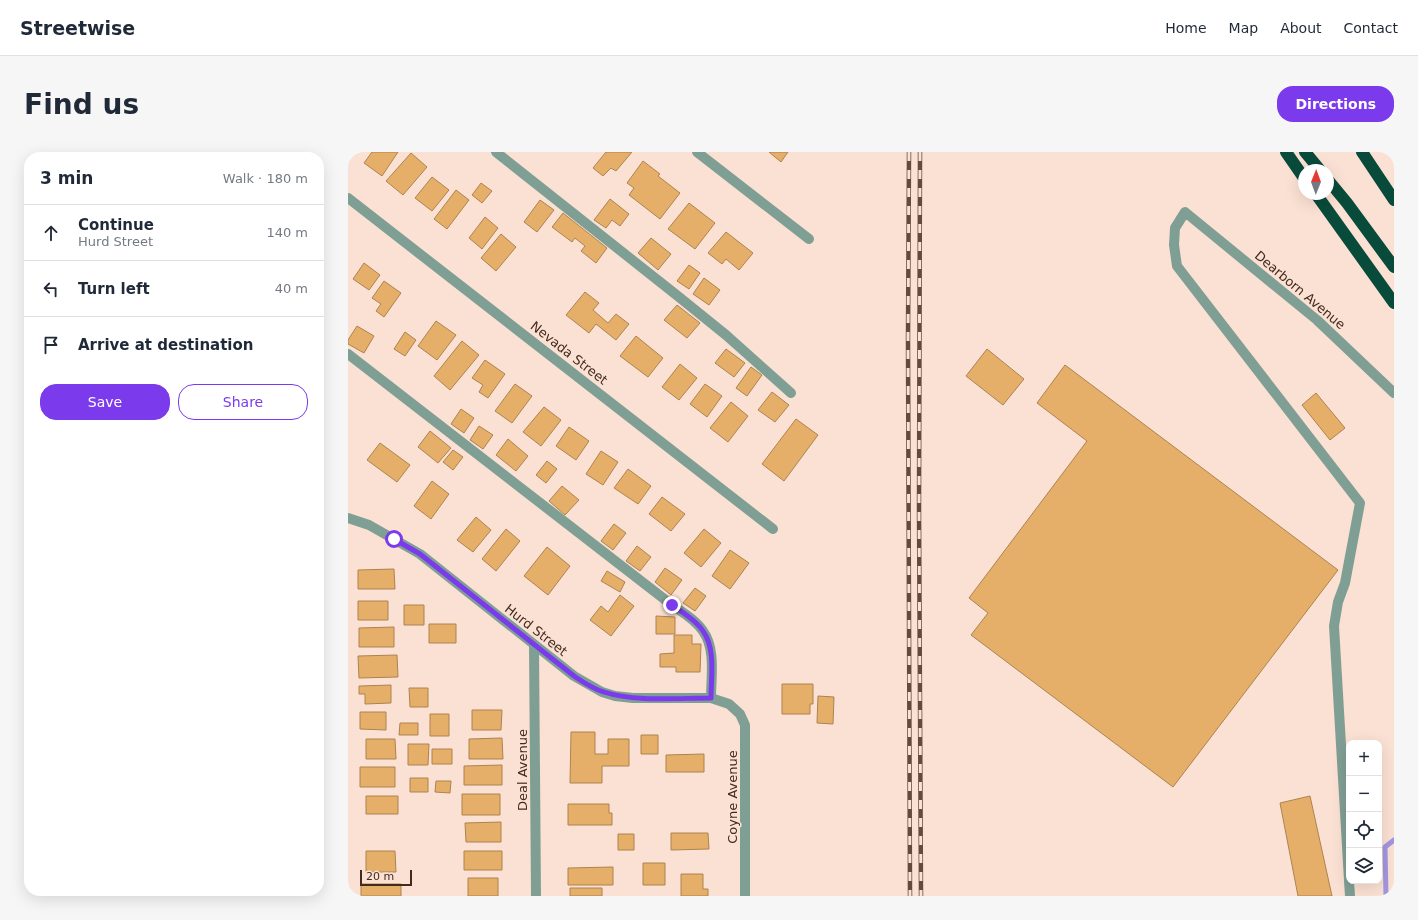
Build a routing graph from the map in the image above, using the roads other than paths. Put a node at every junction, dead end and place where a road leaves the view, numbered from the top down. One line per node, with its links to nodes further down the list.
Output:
1 (496, 152): 16 (street)
2 (697, 152): 12 (street)
3 (1286, 152): 7 (highway)
4 (1305, 152): 6 (highway)
5 (1362, 152): 11 (highway)
6 (1315, 164)
7 (1298, 169)
8 (1334, 187): 13 (highway)
9 (348, 198): 19 (street, Nevada Street)
10 (1320, 200): 14 (highway)
11 (1394, 200)
12 (809, 239)
13 (1394, 267)
14 (1394, 303)
15 (348, 354): 21 (street)
16 (791, 393)
17 (1394, 393): 23 (street, Dearborn Avenue)
18 (348, 518): 20 (street, Hurd Street)
19 (773, 529)
20 (534, 645): 21 (street, Hurd Street); 25 (street, Deal Avenue)
21 (711, 698): 22 (street, Hurd Street)
22 (729, 704): 26 (street, Coyne Avenue)
23 (1347, 848)
24 (1349, 884): 27 (street)
25 (536, 896)
26 (745, 896)
27 (1350, 896)

